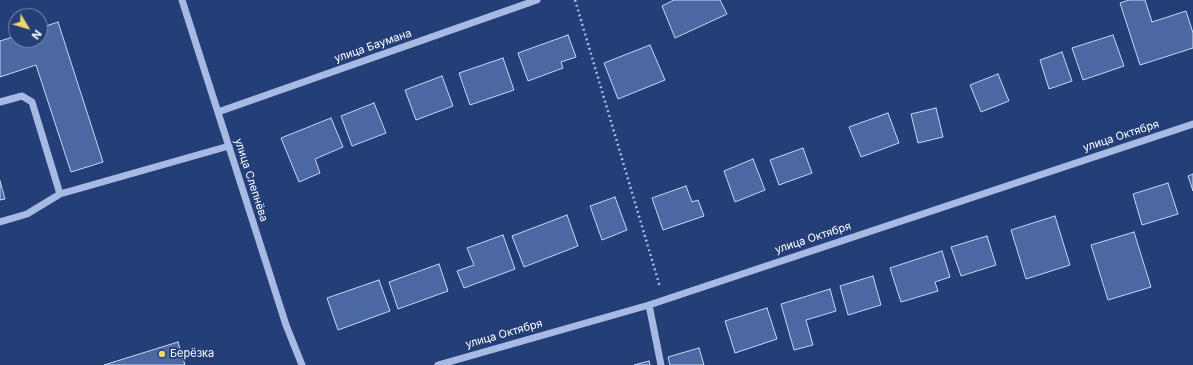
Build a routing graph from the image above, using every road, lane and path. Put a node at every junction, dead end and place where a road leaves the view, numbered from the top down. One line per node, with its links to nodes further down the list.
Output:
1 (182, 0): 5 (street, улица Слепнёва)
2 (537, 0): 5 (street, улица Баумана)
3 (576, 0): 10 (path)
4 (0, 102): 8 (street)
5 (218, 112): 7 (street, улица Слепнёва)
6 (1193, 124): 10 (street, улица Октября)
7 (229, 146): 8 (street); 12 (street, улица Слепнёва)
8 (60, 194): 9 (street)
9 (0, 222)
10 (663, 299): 11 (street, улица Октября)
11 (649, 304): 13 (street, улица Октября); 14 (street)
12 (302, 365)
13 (438, 365)
14 (661, 365)

